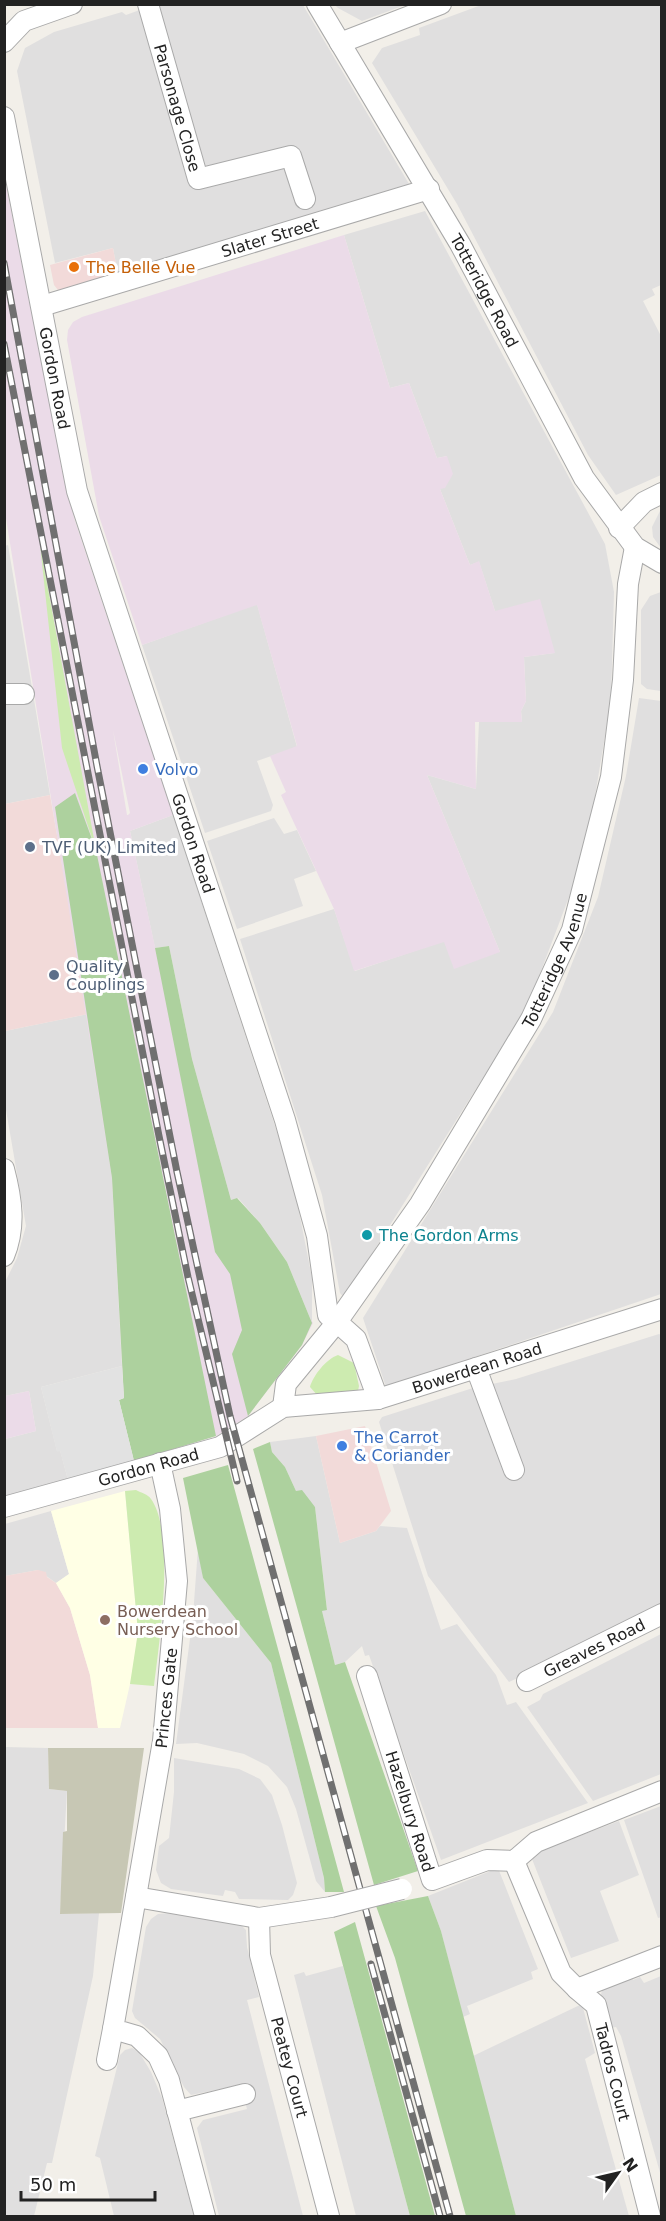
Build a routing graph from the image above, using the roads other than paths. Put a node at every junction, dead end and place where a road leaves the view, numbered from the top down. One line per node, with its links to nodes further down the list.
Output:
1 (72, 4): 5 (street)
2 (148, 4): 9 (street, Parsonage Close)
3 (317, 4): 6 (street, Totteridge Road)
4 (441, 4): 6 (street)
5 (4, 42)
6 (340, 43): 8 (street, Totteridge Road)
7 (4, 117): 10 (street, Gordon Road)
8 (429, 189): 10 (street, Slater Street); 12 (street, Totteridge Road)
9 (304, 199)
10 (42, 306): 18 (street, Gordon Road)
11 (662, 493): 12 (street)
12 (619, 528): 13 (street, Totteridge Road)
13 (635, 547): 14 (street, Totteridge Road); 18 (street, Totteridge Avenue)
14 (662, 564)
15 (4, 1168): 16 (street)
16 (4, 1256)
17 (662, 1309): 19 (street, Bowerdean Road)
18 (337, 1322): 20 (street); 21 (street)
19 (476, 1368): 20 (street, Bowerdean Road); 23 (street)
20 (378, 1399): 21 (street, Gordon Road)
21 (283, 1407): 22 (street, Gordon Road)
22 (160, 1463): 24 (street, Gordon Road); 31 (street, Princes Gate)
23 (514, 1470)
24 (4, 1507)
25 (662, 1614): 27 (street, Greaves Road)
26 (368, 1676): 30 (street, Hazelbury Road)
27 (527, 1681)
28 (662, 1791): 29 (street)
29 (514, 1861): 30 (street, Hazelbury Road); 34 (street, Tadros Court)
30 (432, 1880): 32 (street, bridge)
31 (136, 1897): 32 (street); 35 (street, Princes Gate)
32 (260, 1918): 40 (street, Peatey Court)
33 (662, 1956): 34 (street)
34 (577, 1989): 41 (street, Tadros Court)
35 (113, 2029): 36 (street, Princes Gate); 38 (street)
36 (107, 2060)
37 (245, 2094): 38 (street)
38 (177, 2111): 39 (street)
39 (206, 2217)
40 (329, 2217)
41 (650, 2217)

